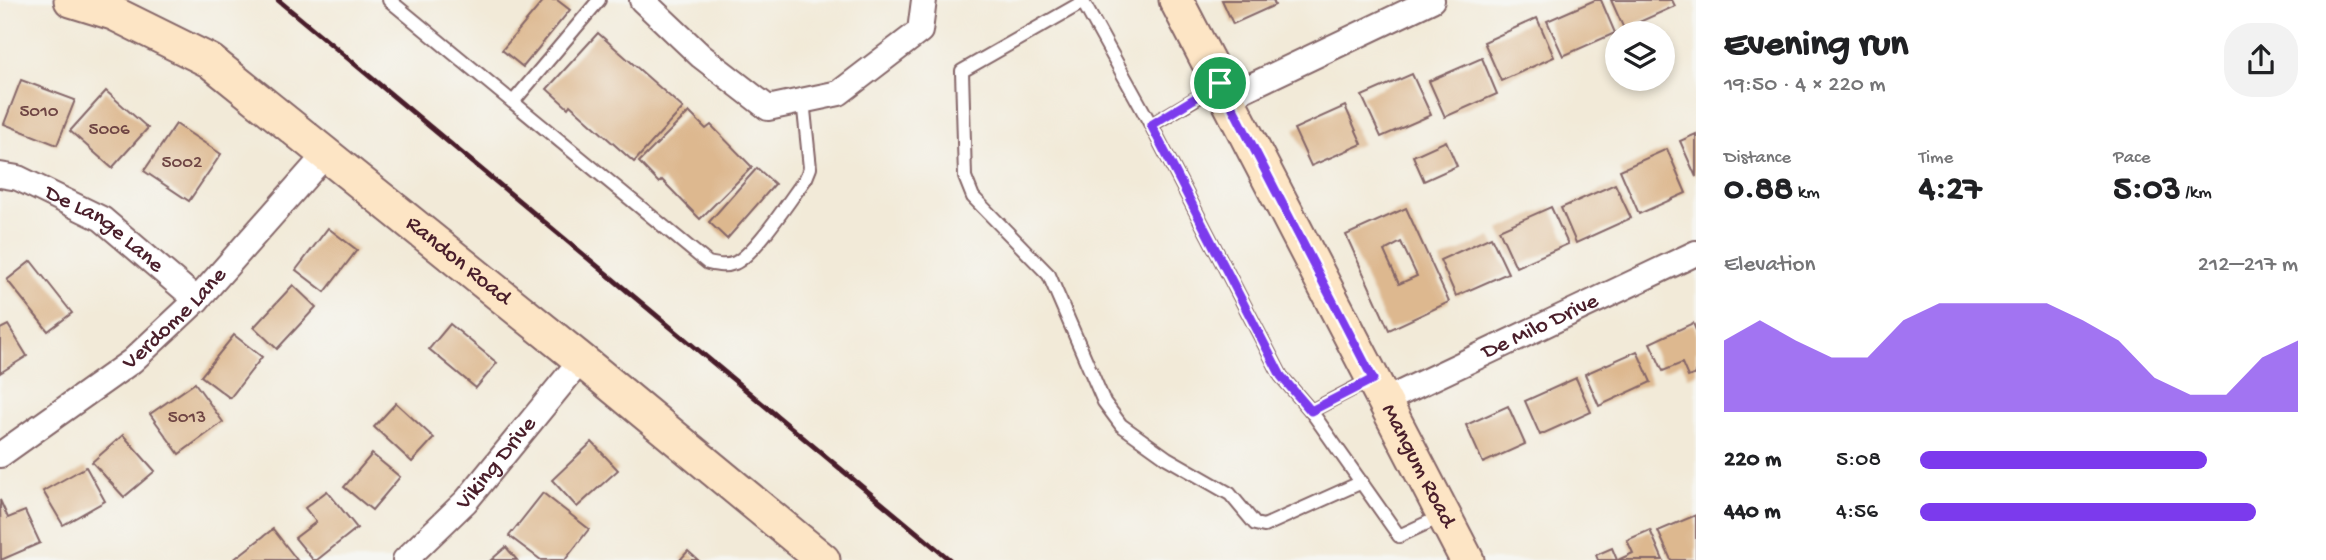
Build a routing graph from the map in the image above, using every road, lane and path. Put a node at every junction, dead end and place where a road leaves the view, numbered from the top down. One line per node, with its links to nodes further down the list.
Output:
1 (71, 0): 12 (street, Randon Road)
2 (389, 0): 10 (lane)
3 (599, 0): 10 (lane)
4 (642, 0): 9 (street)
5 (924, 0): 9 (street)
6 (1176, 0): 8 (street, Mangum Road)
7 (1432, 0): 8 (street)
8 (1224, 90): 11 (lane); 17 (street, Mangum Road)
9 (803, 100): 10 (lane)
10 (513, 102)
11 (1151, 125): 18 (lane); 20 (lane)
12 (326, 154): 15 (street, Verdome Lane); 16 (street, Randon Road)
13 (0, 175): 15 (street, De Lange Lane)
14 (1696, 253): 17 (street, De Milo Drive)
15 (197, 300): 19 (street, Verdome Lane)
16 (581, 360): 22 (street, Viking Drive); 23 (street, Randon Road)
17 (1378, 390): 18 (lane); 21 (street, Mangum Road)
18 (1311, 411): 20 (lane)
19 (0, 455)
20 (1362, 482): 21 (lane)
21 (1444, 514): 24 (street, Mangum Road)
22 (405, 560)
23 (823, 560)
24 (1467, 560)

